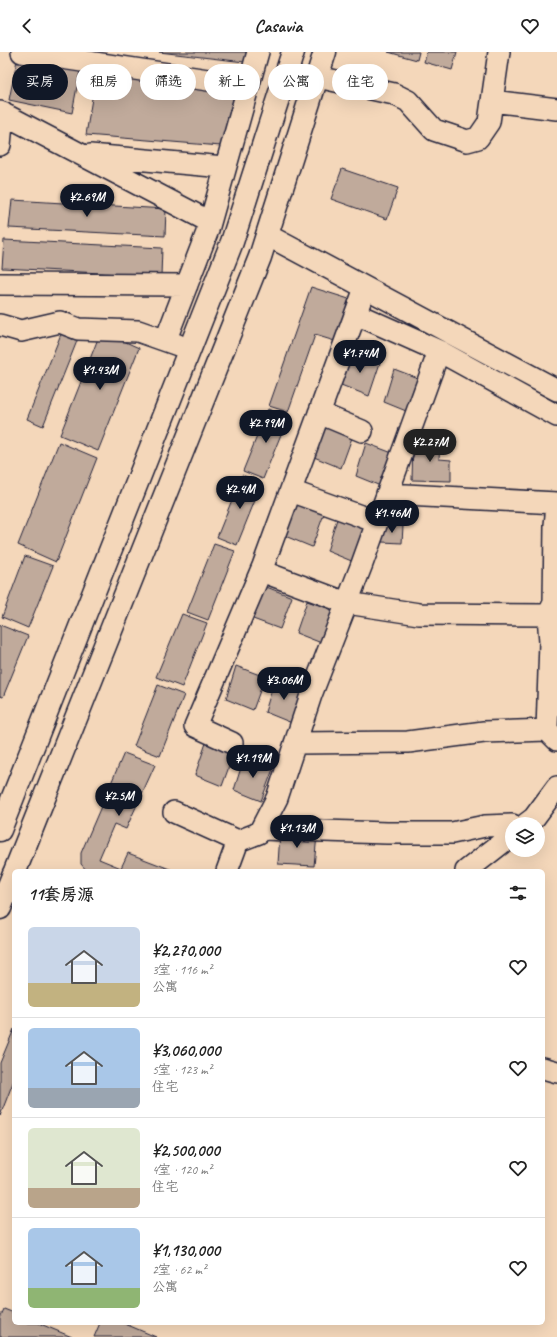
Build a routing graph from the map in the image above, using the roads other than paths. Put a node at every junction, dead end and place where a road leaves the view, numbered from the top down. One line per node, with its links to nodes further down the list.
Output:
1 (22, 52): 9 (street)
2 (258, 52): 6 (street)
3 (293, 52): 26 (main road)
4 (326, 52): 7 (main road)
5 (499, 52): 12 (street)
6 (254, 64)
7 (322, 64)
8 (324, 78): 12 (street)
9 (204, 79)
10 (244, 100): 17 (street)
11 (311, 100): 19 (main road)
12 (492, 101): 13 (street)
13 (557, 109)
14 (1, 112): 15 (street); 16 (street)
15 (0, 145)
16 (80, 154): 17 (street); 18 (street)
17 (224, 167): 18 (street)
18 (210, 222): 21 (street)
19 (267, 235): 22 (street); 51 (main road)
20 (0, 284): 21 (street)
21 (187, 285): 25 (street)
22 (365, 288): 23 (street); 28 (street)
23 (356, 314): 27 (street); 29 (street)
24 (0, 325): 25 (street)
25 (166, 339): 26 (street)
26 (190, 350): 48 (main road)
27 (439, 351): 30 (street); 33 (street)
28 (557, 390)
29 (319, 413): 31 (street); 32 (street)
30 (557, 416)
31 (362, 431)
32 (291, 491): 36 (street); 37 (street)
33 (387, 494): 34 (street); 36 (street)
34 (557, 503)
35 (557, 506): 39 (street)
36 (377, 522): 38 (street)
37 (261, 571): 38 (street); 42 (street)
38 (347, 603): 39 (street); 41 (street)
39 (553, 607): 40 (street)
40 (552, 735): 41 (street)
41 (295, 743): 47 (street)
42 (232, 744)
43 (557, 787): 45 (street)
44 (174, 812): 50 (street)
45 (535, 817)
46 (505, 825): 47 (street)
47 (262, 829): 50 (street)
48 (0, 830)
49 (505, 840): 53 (street)
50 (238, 841): 52 (street)
51 (15, 869)
52 (228, 869)
53 (469, 869)
54 (12, 877): 55 (main road)
55 (0, 908)
56 (545, 1069): 57 (street)
57 (557, 1072)

